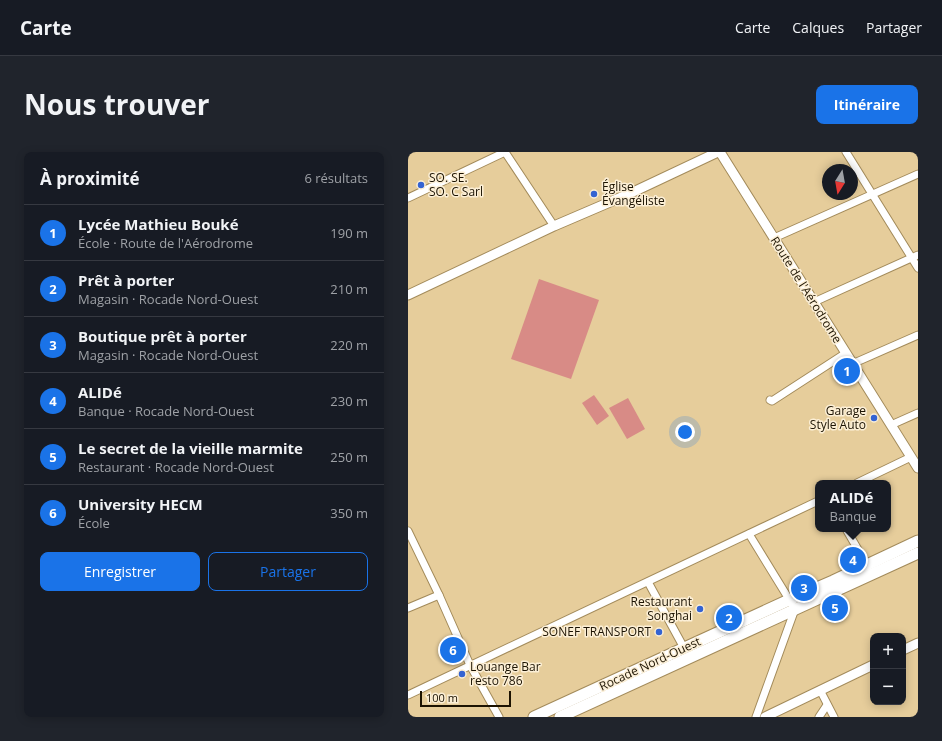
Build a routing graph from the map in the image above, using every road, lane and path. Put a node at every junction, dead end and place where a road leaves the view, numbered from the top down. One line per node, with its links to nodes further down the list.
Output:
1 (505, 152): 6 (street); 7 (street)
2 (719, 152): 7 (street); 8 (street, Route de l'Aérodrome)
3 (846, 152): 5 (street)
4 (918, 174): 5 (street)
5 (872, 195): 8 (street); 9 (street)
6 (408, 198)
7 (554, 226): 11 (street)
8 (774, 238): 12 (street, Route de l'Aérodrome)
9 (915, 257): 10 (street); 12 (street)
10 (918, 268)
11 (408, 295)
12 (814, 302): 14 (street, Route de l'Aérodrome)
13 (918, 335): 15 (street)
14 (846, 353): 15 (street, Route de l'Aérodrome); 16 (street)
15 (852, 364): 18 (street, Route de l'Aérodrome)
16 (770, 400)
17 (918, 413): 18 (street)
18 (891, 425): 19 (street, Route de l'Aérodrome)
19 (911, 458): 20 (street, Route de l'Aérodrome); 21 (street)
20 (918, 468)
21 (863, 480)
22 (815, 502): 25 (street)
23 (408, 531): 30 (street)
24 (848, 532): 28 (street)
25 (749, 534): 29 (street); 31 (street)
26 (918, 541): 28 (main road, Rocade Nord-Ouest)
27 (918, 553): 31 (main road, Rocade Nord-Ouest)
28 (867, 565): 31 (main road, Rocade Nord-Ouest)
29 (648, 582): 34 (street); 36 (street)
30 (439, 595): 32 (street); 36 (street)
31 (792, 604): 34 (main road, Rocade Nord-Ouest); 43 (main road, Rocade Nord-Ouest); 44 (street)
32 (408, 608)
33 (918, 643): 35 (street)
34 (684, 648): 42 (main road, Rocade Nord-Ouest)
35 (906, 649)
36 (470, 665): 39 (street); 41 (street)
37 (870, 665): 38 (street)
38 (820, 690): 40 (street); 45 (street)
39 (408, 695)
40 (827, 705): 46 (street); 47 (street)
41 (499, 717)
42 (534, 717)
43 (560, 717)
44 (756, 717)
45 (765, 717)
46 (819, 717)
47 (834, 717)

